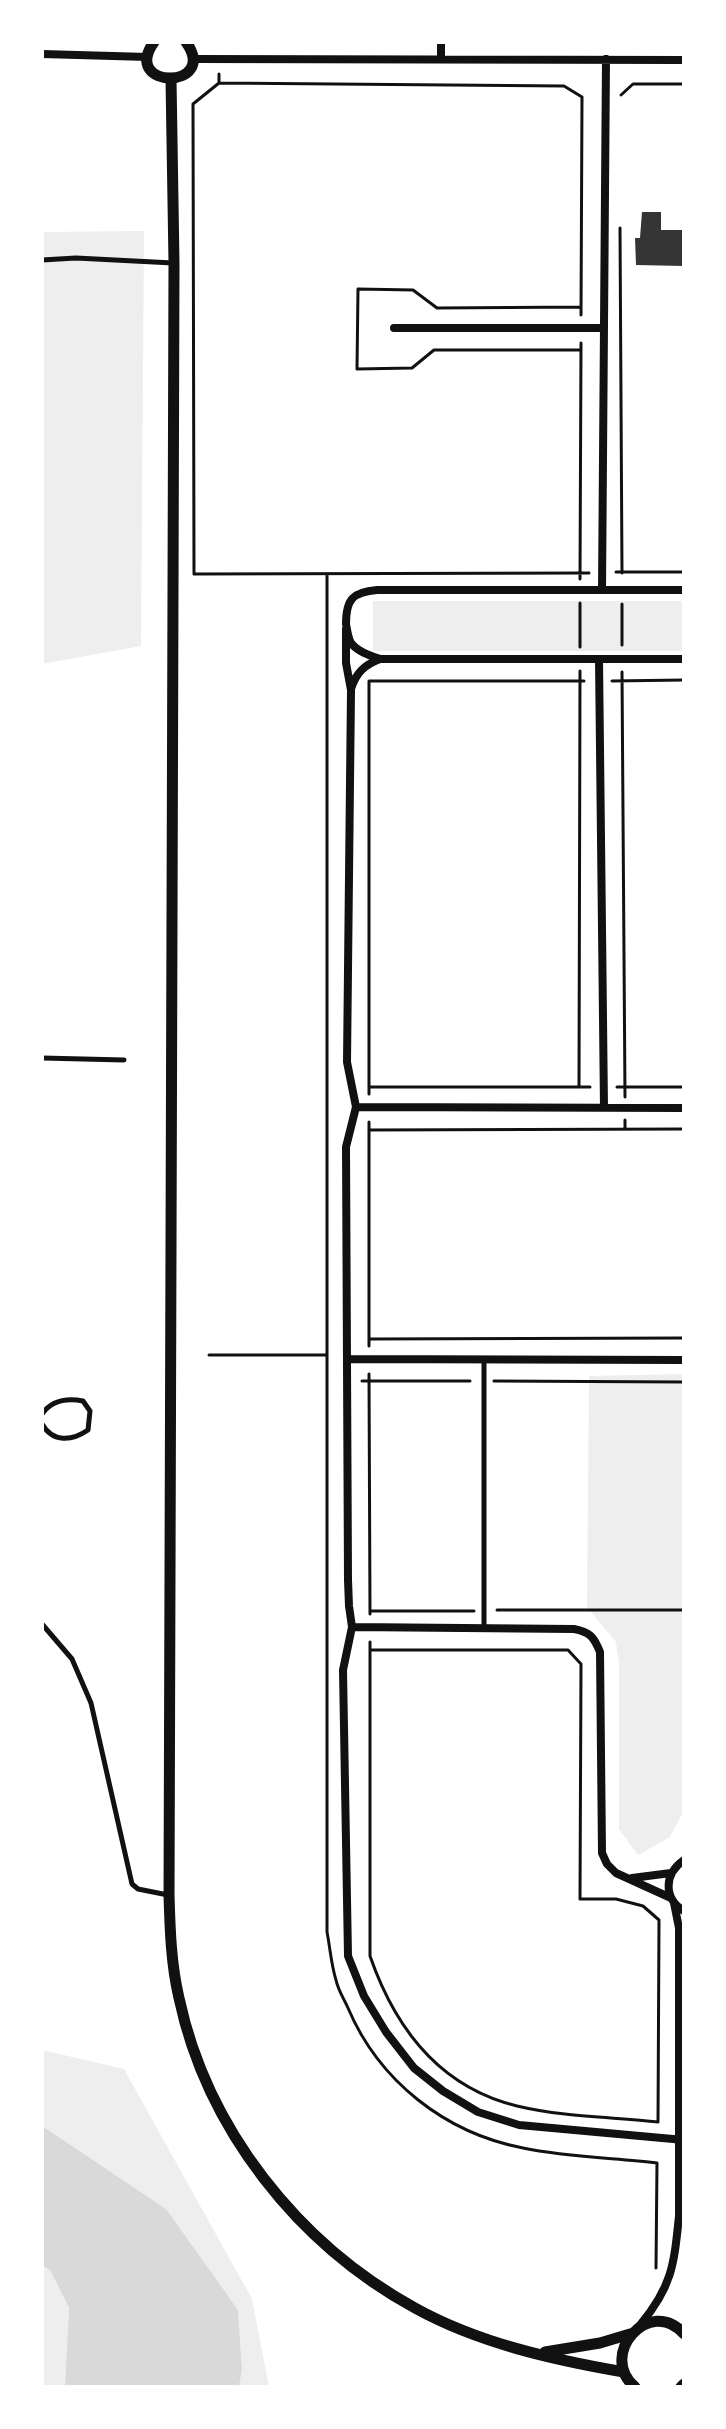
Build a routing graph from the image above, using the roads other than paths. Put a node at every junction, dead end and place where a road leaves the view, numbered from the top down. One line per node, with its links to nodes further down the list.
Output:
1 (154, 42): 5 (street)
2 (186, 42): 7 (street)
3 (441, 42): 6 (street)
4 (42, 54): 5 (street)
5 (148, 57): 10 (street)
6 (441, 58): 7 (street); 8 (street)
7 (192, 59): 10 (street)
8 (606, 59): 9 (street); 14 (street)
9 (684, 60)
10 (171, 79): 12 (street)
11 (42, 260): 12 (lane)
12 (174, 263): 38 (street)
13 (394, 328): 14 (street)
14 (604, 328): 15 (street)
15 (602, 590): 16 (street); 17 (street)
16 (684, 590)
17 (346, 629): 18 (street); 21 (street)
18 (380, 659): 19 (street); 21 (street)
19 (599, 659): 20 (street); 25 (street)
20 (684, 659)
21 (351, 690): 24 (street)
22 (42, 1058): 23 (lane)
23 (124, 1060)
24 (356, 1107): 25 (street); 27 (street)
25 (604, 1108): 26 (street)
26 (684, 1108)
27 (348, 1359): 28 (street); 33 (street)
28 (484, 1359): 29 (street); 34 (lane)
29 (684, 1360)
30 (42, 1414): 31 (lane)
31 (42, 1424)
32 (42, 1624): 38 (lane)
33 (352, 1627): 34 (street); 41 (street)
34 (484, 1629): 37 (street)
35 (684, 1851): 36 (street)
36 (678, 1866): 37 (street); 39 (street)
37 (631, 1878): 39 (street)
38 (169, 1895): 44 (street)
39 (672, 1901): 40 (street); 41 (street)
40 (684, 1911)
41 (681, 2140): 42 (street)
42 (635, 2330): 43 (street); 44 (street); 45 (street)
43 (684, 2334)
44 (539, 2353): 45 (street)
45 (624, 2372): 46 (street)
46 (635, 2387)

